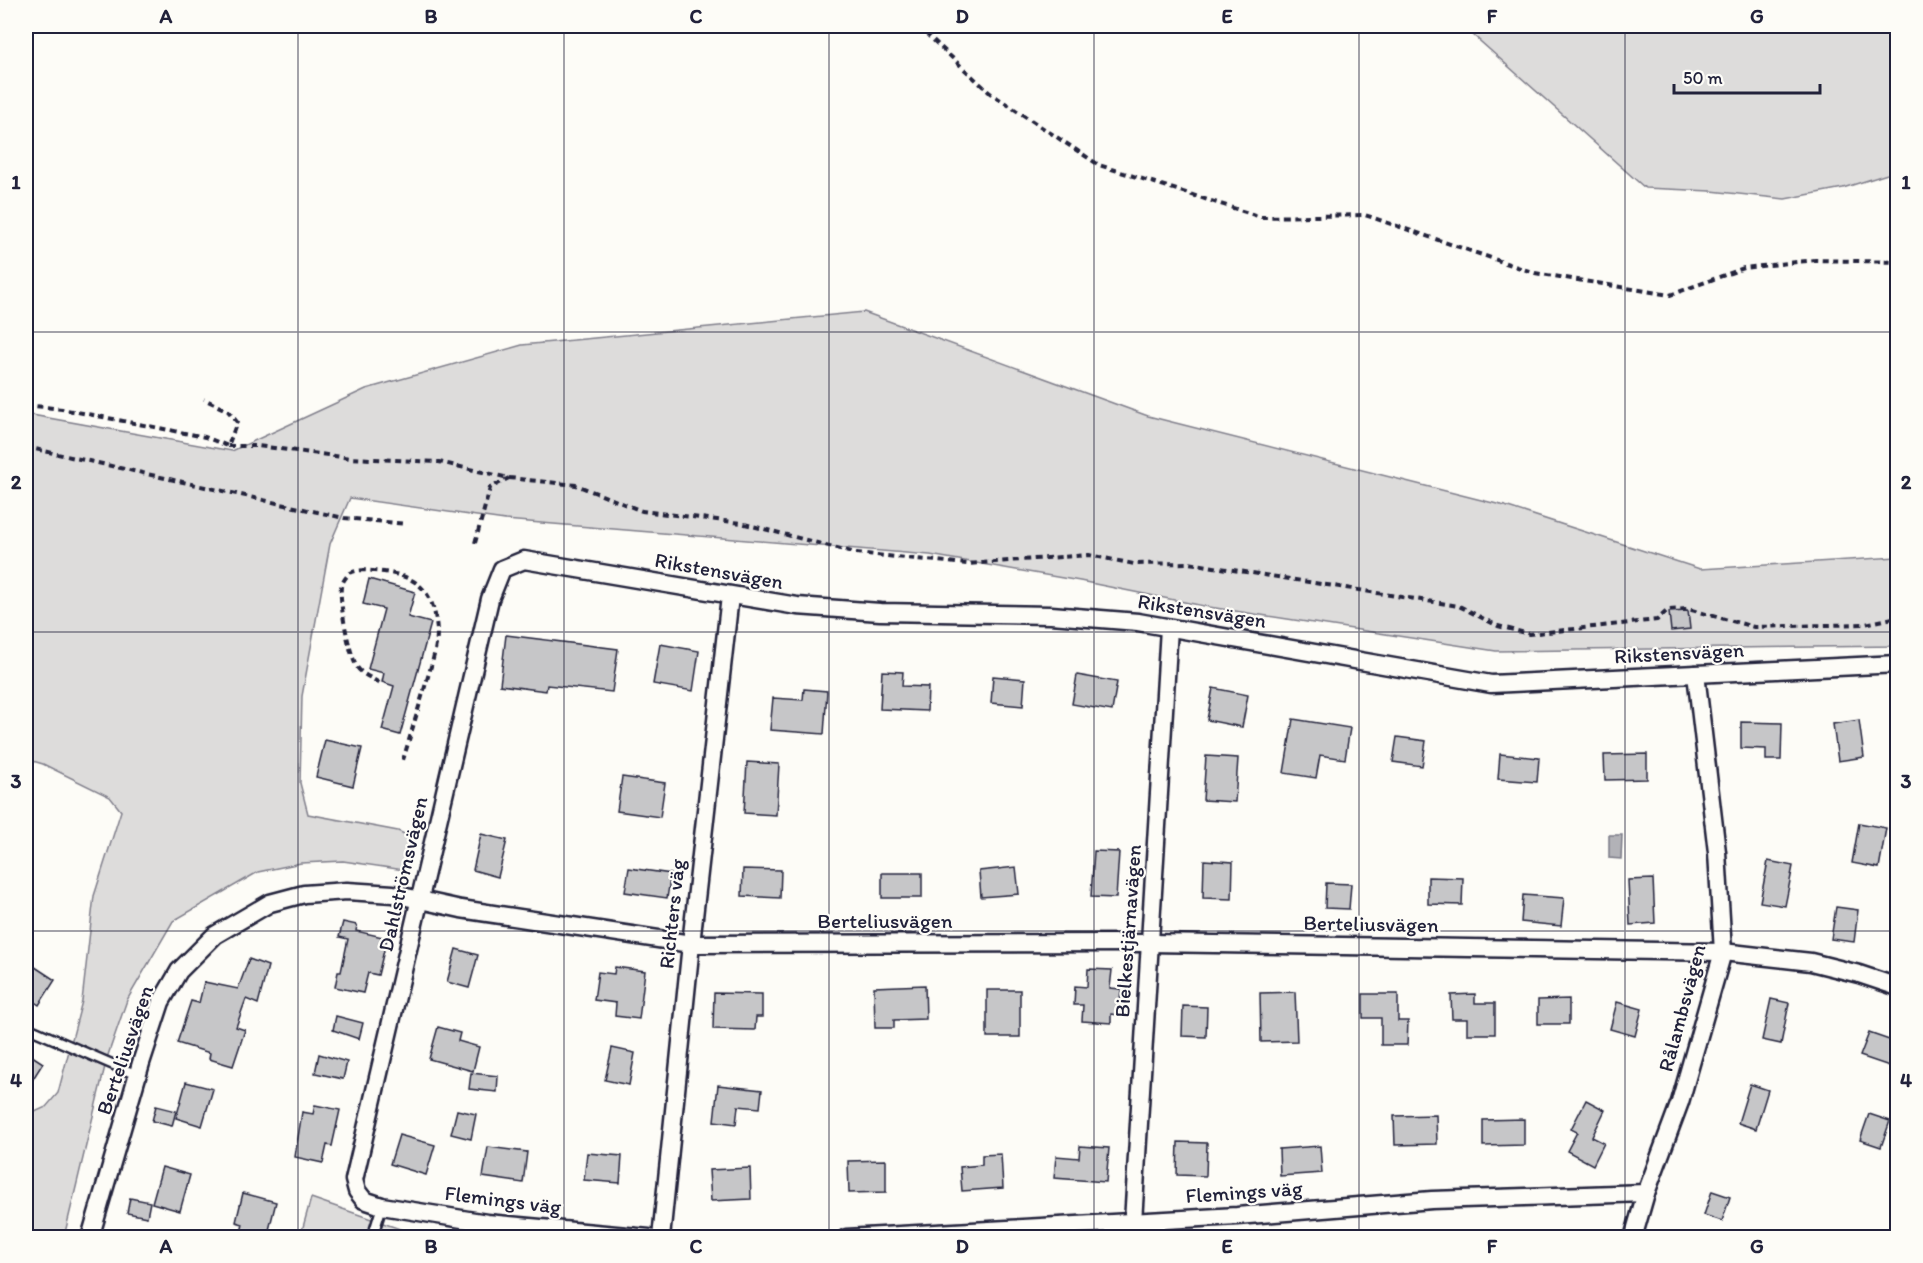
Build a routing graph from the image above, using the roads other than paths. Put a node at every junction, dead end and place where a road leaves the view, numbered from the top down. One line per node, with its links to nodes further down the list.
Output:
1 (502, 569): 2 (street, Rikstensvägen); 6 (street, Dahlströmsvägen)
2 (730, 596): 3 (street, Rikstensvägen); 8 (street, Richters väg)
3 (1169, 628): 5 (street, Rikstensvägen); 7 (street, Bielkestjärnavägen)
4 (1898, 664): 5 (street, Rikstensvägen)
5 (1696, 674): 9 (street, Rålambsvägen)
6 (420, 899): 8 (street, Berteliusvägen); 12 (street, Berteliusvägen); 13 (street, Dahlströmsvägen)
7 (1150, 943): 8 (street, Berteliusvägen); 9 (street, Berteliusvägen); 16 (street, Bielkestjärnavägen)
8 (691, 944): 20 (street, Richters väg)
9 (1724, 952): 10 (street, Berteliusvägen); 14 (street, Rålambsvägen)
10 (1898, 987)
11 (26, 1028): 12 (lane)
12 (137, 1075): 17 (street, Berteliusvägen)
13 (357, 1191): 15 (street, Flemings väg)
14 (1646, 1193): 16 (street, Flemings väg); 22 (street, Rålambsvägen)
15 (382, 1206): 18 (lane); 19 (street, Flemings väg)
16 (1135, 1230): 21 (street, Flemings väg)
17 (90, 1238)
18 (372, 1238)
19 (649, 1238)
20 (661, 1238)
21 (846, 1238)
22 (1633, 1238)

